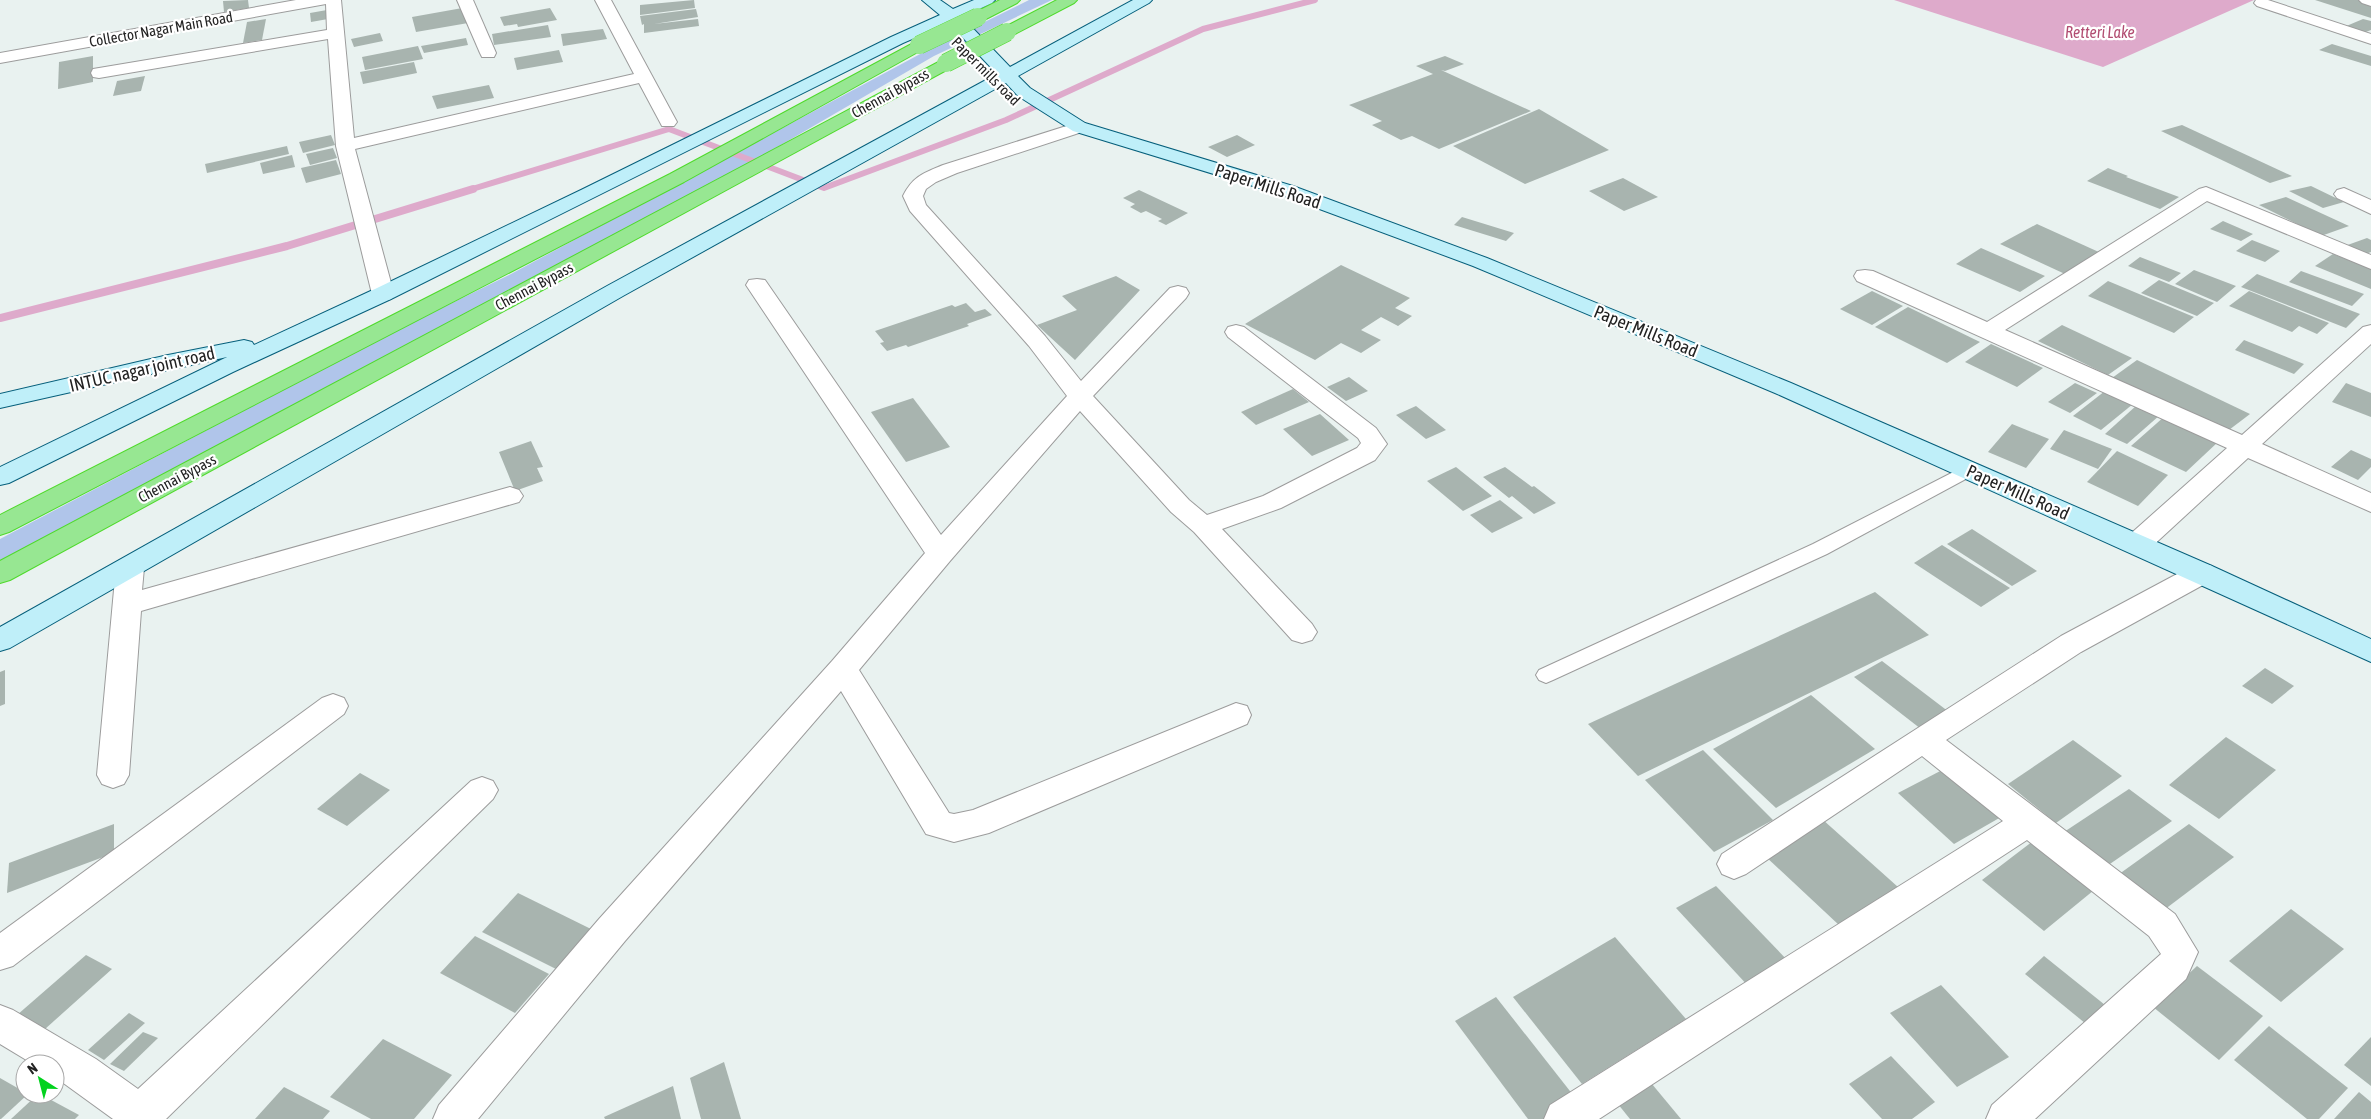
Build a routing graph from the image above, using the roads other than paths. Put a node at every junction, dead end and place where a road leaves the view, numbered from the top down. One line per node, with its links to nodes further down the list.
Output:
1 (322, 0): 18 (street, Collector Nagar Main Road)
2 (334, 0): 15 (street)
3 (466, 0): 17 (street)
4 (603, 0): 20 (street)
5 (987, 0): 14 (street)
6 (1012, 0): 45 (highway, Chennai Bypass, bridge)
7 (1069, 0): 50 (highway, Chennai Bypass, bridge)
8 (1144, 0): 21 (street)
9 (2367, 0): 10 (street)
10 (2371, 1)
11 (912, 2): 14 (street, Paper mills road)
12 (934, 2): 14 (street, Paper Mills Road)
13 (2262, 3): 16 (street)
14 (945, 20): 21 (street, Paper Mills Road); 33 (street)
15 (336, 33): 19 (street); 26 (street)
16 (2371, 39)
17 (488, 53)
18 (0, 58)
19 (98, 74)
20 (643, 77): 23 (street); 26 (street)
21 (995, 81): 22 (street, Paper Mills Road); 49 (street)
22 (1016, 94): 24 (street, Paper mills road)
23 (668, 122)
24 (1064, 126): 25 (street, Paper mills road); 38 (street)
25 (1125, 142): 41 (street, Paper Mills Road)
26 (345, 146): 33 (street)
27 (2344, 194): 28 (street)
28 (2371, 208)
29 (2371, 263): 34 (street)
30 (1865, 276): 34 (street)
31 (757, 285): 48 (street)
32 (1178, 293): 38 (street)
33 (383, 294): 37 (street)
34 (1988, 331): 40 (street)
35 (1236, 332): 46 (street)
36 (2371, 332): 40 (street)
37 (285, 338): 39 (street, INTUC nagar joint road); 42 (street)
38 (1080, 396): 46 (street); 48 (street)
39 (0, 401)
40 (2246, 447): 44 (street); 47 (street)
41 (1970, 470): 47 (street, Paper Mills Road); 57 (lane)
42 (0, 477)
43 (510, 496): 52 (street)
44 (2371, 503)
45 (0, 526)
46 (1203, 526): 53 (street)
47 (2137, 544): 51 (street, Paper Mills Road)
48 (940, 554): 56 (street)
49 (130, 568): 52 (street); 54 (street)
50 (0, 573)
51 (2202, 573): 55 (street, Paper Mills Road); 60 (street)
52 (128, 604): 61 (street)
53 (1302, 632)
54 (0, 640)
55 (2371, 651)
56 (843, 669): 59 (street); 68 (street)
57 (1546, 675)
58 (333, 706): 65 (street)
59 (1236, 715)
60 (1922, 740): 63 (street); 64 (street)
61 (113, 775)
62 (482, 790): 67 (street)
63 (2028, 822): 69 (street); 70 (street)
64 (1734, 864)
65 (0, 954)
66 (0, 1023): 67 (street)
67 (140, 1118)
68 (453, 1119)
69 (1564, 1119)
70 (2006, 1119)

